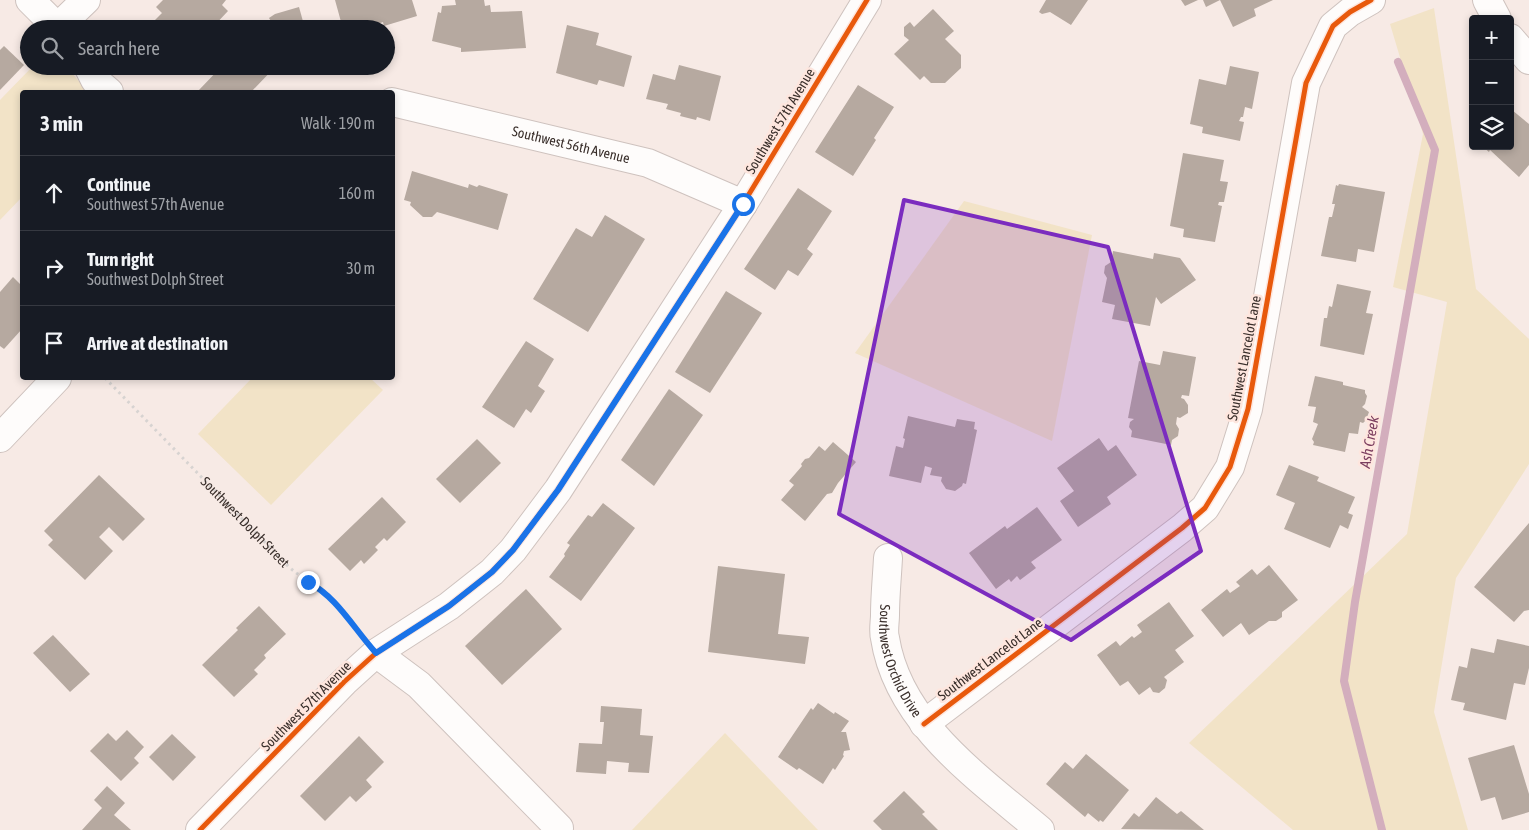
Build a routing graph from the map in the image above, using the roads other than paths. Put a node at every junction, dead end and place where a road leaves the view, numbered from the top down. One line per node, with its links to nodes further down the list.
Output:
1 (30, 0): 7 (street)
2 (86, 0): 8 (street)
3 (867, 0): 14 (street, Southwest 57th Avenue)
4 (1371, 0): 19 (street, Southwest Lancelot Lane)
5 (1487, 0): 6 (street)
6 (1495, 15)
7 (51, 20)
8 (67, 20)
9 (1514, 43): 10 (street)
10 (1529, 60)
11 (92, 75): 12 (street)
12 (107, 90)
13 (395, 103): 14 (street, Southwest 56th Avenue)
14 (743, 204): 18 (street, Southwest 57th Avenue)
15 (55, 380): 16 (street)
16 (0, 438)
17 (888, 558): 19 (street, Southwest Orchid Drive)
18 (376, 653): 20 (street); 21 (street, Southwest 57th Avenue)
19 (924, 724): 22 (street, Southwest Orchid Drive)
20 (559, 828)
21 (200, 830)
22 (1040, 830)

